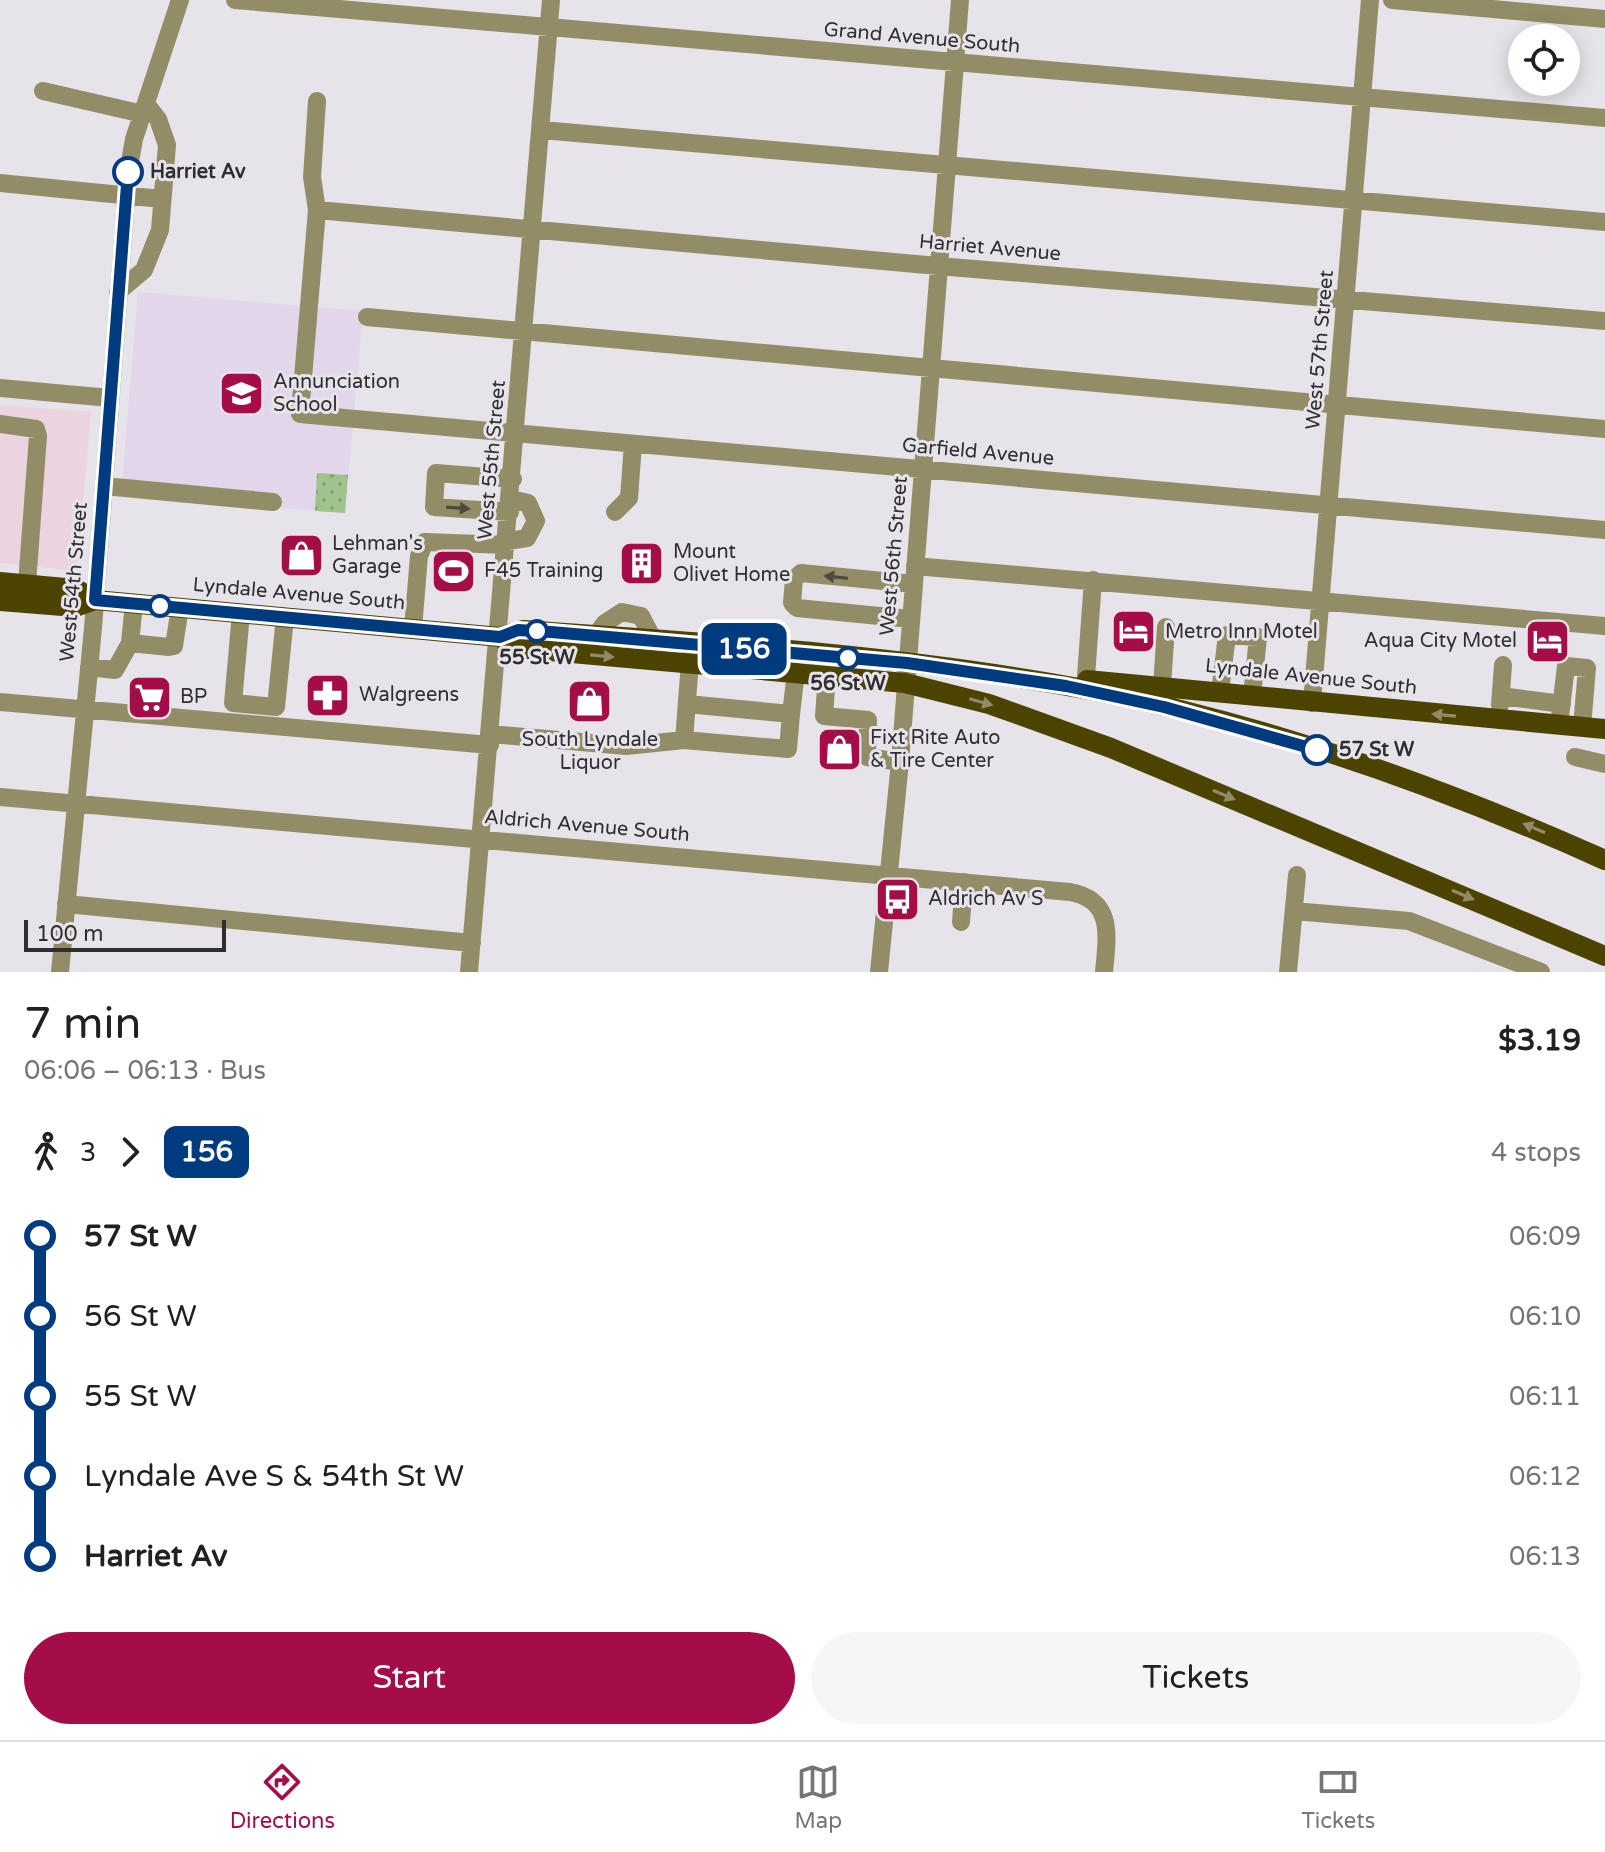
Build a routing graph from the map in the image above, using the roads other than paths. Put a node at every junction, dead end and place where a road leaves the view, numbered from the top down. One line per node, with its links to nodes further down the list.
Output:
1 (180, 0): 14 (street, West 54th Street)
2 (235, 0): 7 (street, Grand Avenue South)
3 (551, 0): 9 (street, West 55th Street)
4 (960, 0): 10 (street, West 56th Street)
5 (1370, 0): 12 (street, West 57th Street)
6 (1392, 0): 8 (street)
7 (284, 2): 9 (street, Grand Avenue South)
8 (1605, 19)
9 (549, 26): 10 (street, Grand Avenue South); 16 (street, West 55th Street)
10 (954, 63): 12 (street, Grand Avenue South); 17 (street, West 56th Street)
11 (43, 91): 14 (street)
12 (1363, 97): 15 (street, Grand Avenue South); 21 (street, West 57th Street)
13 (317, 101): 22 (street)
14 (144, 109): 19 (street, West 54th Street); 20 (street)
15 (1605, 118)
16 (541, 130): 17 (street); 24 (street, West 55th Street)
17 (946, 166): 21 (street); 25 (street, West 56th Street)
18 (0, 183): 19 (street)
19 (126, 195): 20 (street); 26 (street, West 54th Street)
20 (162, 199): 26 (street)
21 (1353, 202): 23 (street); 27 (street, West 57th Street)
22 (317, 210): 24 (street, Harriet Avenue); 37 (street, Garfield Avenue)
23 (1605, 222)
24 (533, 229): 25 (street, Harriet Avenue); 30 (street, West 55th Street)
25 (938, 266): 27 (street, Harriet Avenue); 31 (street, West 56th Street)
26 (118, 292): 33 (street, West 54th Street)
27 (1347, 299): 29 (street, Harriet Avenue); 34 (street, West 57th Street)
28 (367, 317): 30 (street)
29 (1605, 321)
30 (524, 332): 31 (street); 37 (street, West 55th Street)
31 (930, 368): 34 (street); 39 (street, West 56th Street)
32 (0, 388): 33 (street)
33 (110, 398): 41 (street, West 54th Street)
34 (1337, 405): 36 (street); 43 (street, West 57th Street)
35 (0, 424): 51 (street)
36 (1605, 429)
37 (516, 434): 38 (street, Garfield Avenue); 40 (street, West 55th Street)
38 (633, 444): 39 (street, Garfield Avenue); 45 (street)
39 (923, 470): 43 (street, Garfield Avenue); 48 (street, West 56th Street)
40 (513, 479): 44 (street, West 55th Street); 44 (street, one-way to 44)
41 (104, 486): 42 (street); 52 (street, West 54th Street)
42 (273, 502)
43 (1330, 504): 46 (street, Garfield Avenue); 53 (street, West 57th Street)
44 (510, 506): 47 (street, West 55th Street); 47 (street)
45 (615, 512)
46 (1605, 530)
47 (507, 543): 62 (street); 63 (street, West 55th Street)
48 (914, 575): 49 (street); 59 (street, West 56th Street); 59 (street, one-way to 59)
49 (1093, 580): 53 (street); 71 (street)
50 (0, 582): 51 (main road, Lyndale Avenue South)
51 (27, 584): 52 (main road, Lyndale Avenue South)
52 (95, 600): 54 (main road, Lyndale Avenue South); 55 (main road, Lyndale Avenue South); 67 (street, West 54th Street)
53 (1322, 600): 60 (street); 77 (street, West 57th Street)
54 (0, 601)
55 (134, 603): 56 (main road, Lyndale Avenue South); 64 (street)
56 (180, 607): 57 (main road, Lyndale Avenue South); 64 (street)
57 (241, 613): 58 (main road, Lyndale Avenue South); 58 (street)
58 (285, 617): 62 (main road, Lyndale Avenue South)
59 (911, 619): 69 (street, West 56th Street)
60 (1605, 626)
61 (1166, 627): 72 (street)
62 (413, 629): 63 (main road, Lyndale Avenue South)
63 (500, 637): 65 (main road, Lyndale Avenue South, one-way to 65); 65 (main road, Lyndale Avenue South); 86 (street, West 55th Street)
64 (130, 643): 67 (street)
65 (691, 654): 68 (main road, Lyndale Avenue South); 69 (main road, Lyndale Avenue South); 78 (street)
66 (1503, 665): 75 (street)
67 (89, 667): 80 (street, West 54th Street)
68 (796, 672): 70 (main road, Lyndale Avenue South); 81 (street)
69 (906, 673): 70 (main road, Lyndale Avenue South); 71 (main road, Lyndale Avenue South); 89 (street, West 56th Street); 101 (main road, one-way to 101)
70 (827, 675): 89 (street)
71 (1085, 685): 72 (main road, Lyndale Avenue South); 94 (main road, one-way to 71)
72 (1162, 686): 73 (main road, Lyndale Avenue South)
73 (1220, 692): 74 (main road, Lyndale Avenue South); 74 (street)
74 (1252, 696): 77 (main road, Lyndale Avenue South)
75 (1501, 696): 79 (street); 82 (street)
76 (0, 702): 80 (street)
77 (1312, 703): 82 (main road, Lyndale Avenue South, one-way to 77)
78 (687, 704): 81 (street); 87 (street)
79 (1562, 704): 83 (street); 84 (street)
80 (85, 709): 86 (street); 92 (street, West 54th Street)
81 (791, 714): 87 (street)
82 (1499, 720): 83 (main road, Lyndale Avenue South)
83 (1559, 725): 84 (main road, Lyndale Avenue South)
84 (1582, 727): 85 (main road, Lyndale Avenue South)
85 (1605, 729)
86 (490, 739): 87 (street); 93 (street, West 55th Street)
87 (684, 740)
88 (1575, 757): 90 (street)
89 (900, 762): 96 (street, West 56th Street)
90 (1605, 764)
91 (0, 797): 92 (street, Aldrich Avenue South)
92 (76, 804): 93 (street, Aldrich Avenue South); 98 (street, West 54th Street)
93 (482, 839): 96 (street, Aldrich Avenue South); 102 (street, West 55th Street)
94 (1605, 860)
95 (1297, 875): 99 (street)
96 (888, 876): 97 (street, Aldrich Avenue South); 107 (street, West 56th Street)
97 (964, 882): 100 (street); 108 (street, Aldrich Avenue South)
98 (66, 904): 102 (street); 105 (street, West 54th Street)
99 (1294, 911): 109 (street); 110 (street)
100 (961, 922)
101 (1562, 937): 103 (main road); 104 (main road)
102 (472, 943): 106 (street, West 55th Street)
103 (1605, 945)
104 (1605, 956)
105 (60, 972)
106 (469, 972)
107 (879, 972)
108 (1104, 972)
109 (1288, 972)
110 (1541, 972)

